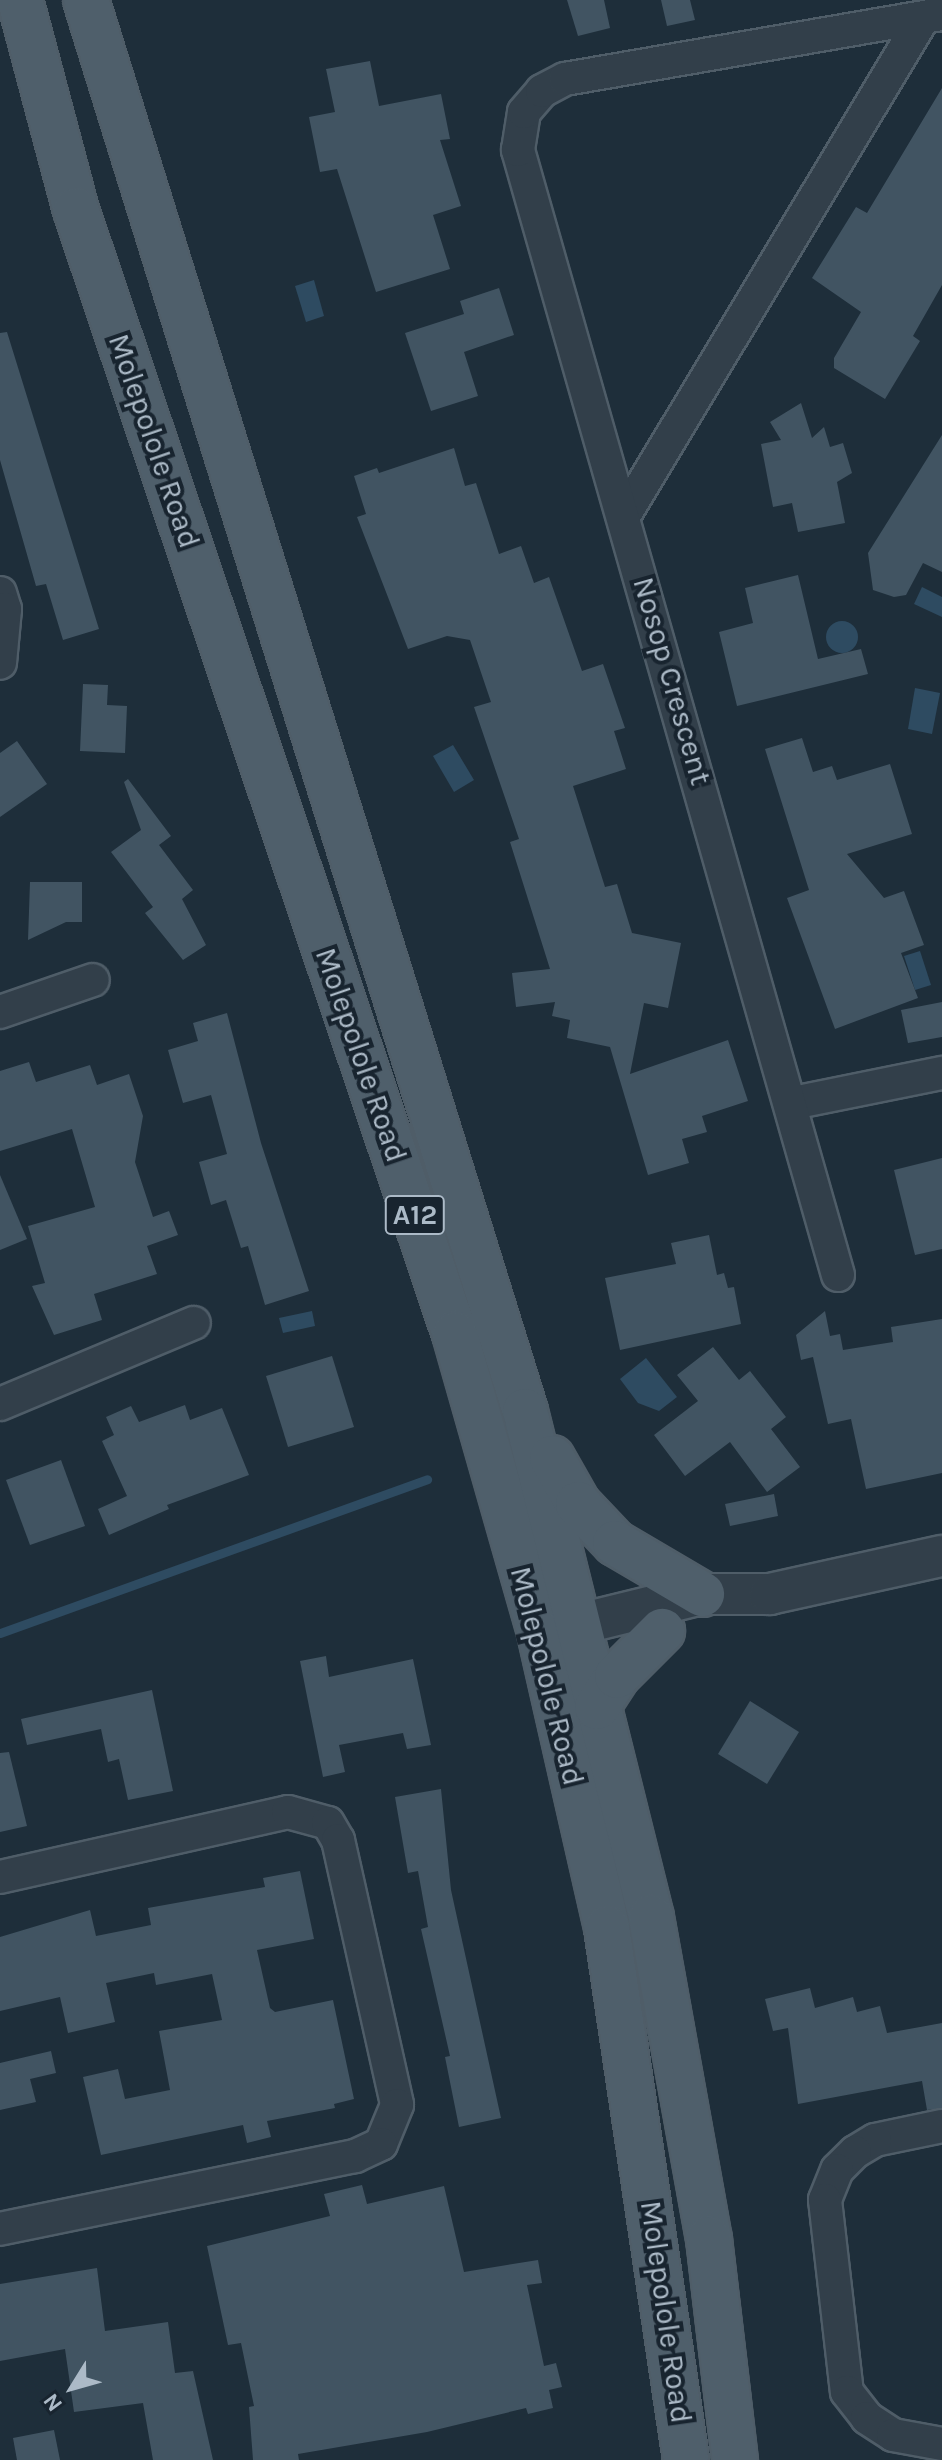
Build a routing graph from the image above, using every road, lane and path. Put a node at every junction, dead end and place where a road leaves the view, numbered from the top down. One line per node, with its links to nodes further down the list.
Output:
1 (20, 0): 7 (main road, Molepolole Road / A12)
2 (86, 0): 6 (main road, Molepolole Road / A12)
3 (115, 0): 6 (main road)
4 (932, 16): 8 (street); 8 (street, Nosop Crescent)
5 (0, 35): 7 (main road)
6 (109, 79): 18 (main road, Molepolole Road / A12)
7 (46, 104): 23 (main road, Molepolole Road / A12)
8 (625, 514): 14 (street, Nosop Crescent)
9 (0, 593): 10 (street)
10 (0, 663)
11 (93, 980): 12 (street)
12 (0, 1012)
13 (942, 1073): 14 (street)
14 (793, 1103): 15 (street, Nosop Crescent)
15 (838, 1275)
16 (194, 1323): 17 (street)
17 (0, 1404)
18 (525, 1411): 20 (main road); 23 (main road, Molepolole Road / A12)
19 (942, 1556): 21 (street)
20 (702, 1594): 21 (street); 23 (street)
21 (770, 1594): 22 (street)
22 (662, 1631): 23 (street); 24 (main road)
23 (562, 1642): 24 (main road, Molepolole Road / A12); 29 (main road, Molepolole Road / A12)
24 (597, 1707): 30 (main road, Molepolole Road / A12)
25 (0, 1877): 27 (street)
26 (942, 2126): 28 (street)
27 (0, 2229)
28 (942, 2444)
29 (686, 2460)
30 (735, 2460)

